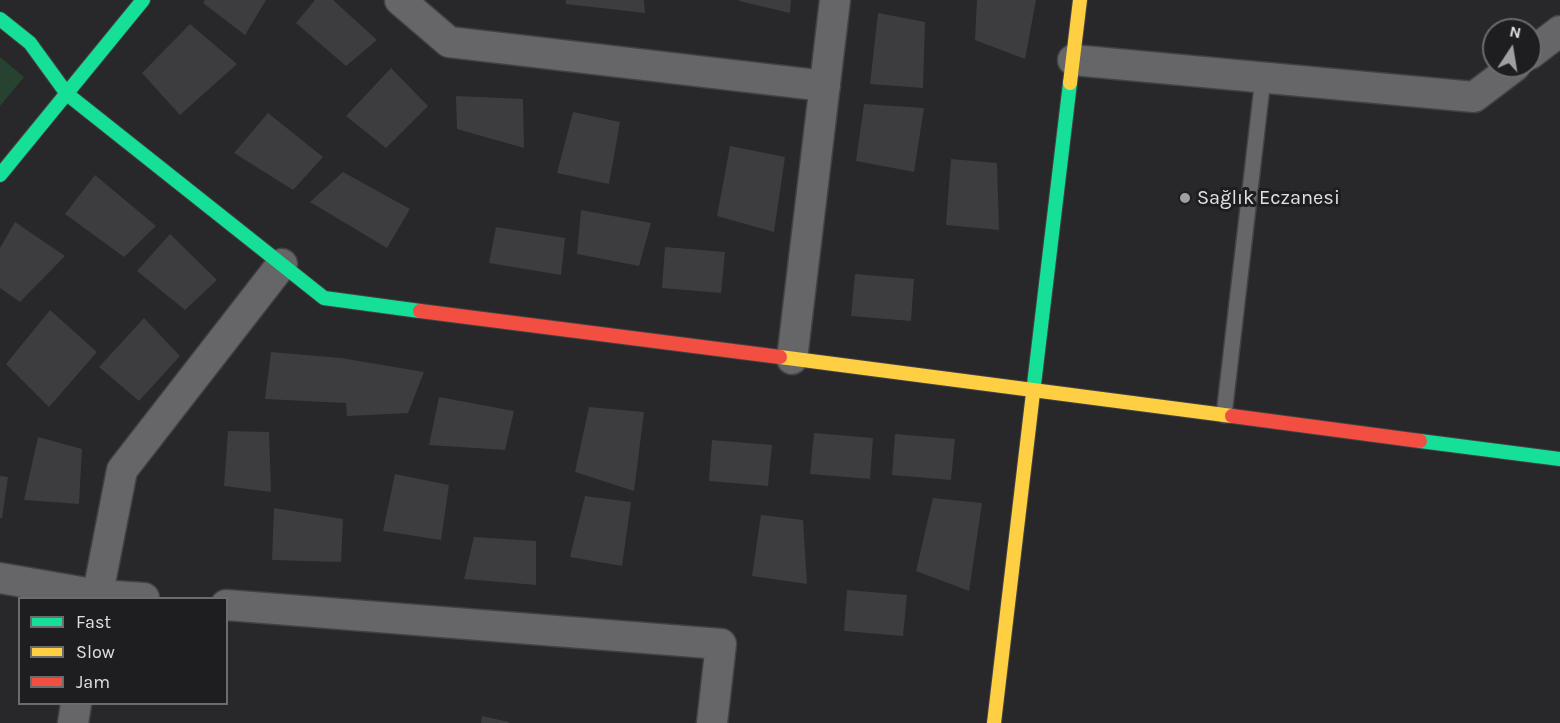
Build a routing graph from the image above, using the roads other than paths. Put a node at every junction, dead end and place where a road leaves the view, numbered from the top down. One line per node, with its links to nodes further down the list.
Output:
1 (143, 0): 12 (street)
2 (400, 0): 11 (street)
3 (835, 0): 11 (street)
4 (1080, 0): 8 (street)
5 (0, 19): 12 (street)
6 (1560, 31): 7 (street)
7 (1542, 45)
8 (1073, 60): 9 (street); 16 (street)
9 (1263, 78): 10 (street); 17 (lane)
10 (1499, 78)
11 (825, 86): 15 (street)
12 (67, 94): 13 (street); 14 (street)
13 (0, 175)
14 (282, 264): 15 (street); 20 (street)
15 (792, 358): 16 (street)
16 (1034, 390): 17 (street); 25 (street)
17 (1224, 415): 18 (street)
18 (1560, 459)
19 (0, 578): 20 (street)
20 (97, 597)
21 (228, 605): 24 (street)
22 (76, 705): 23 (street)
23 (73, 723)
24 (712, 723)
25 (994, 723)

